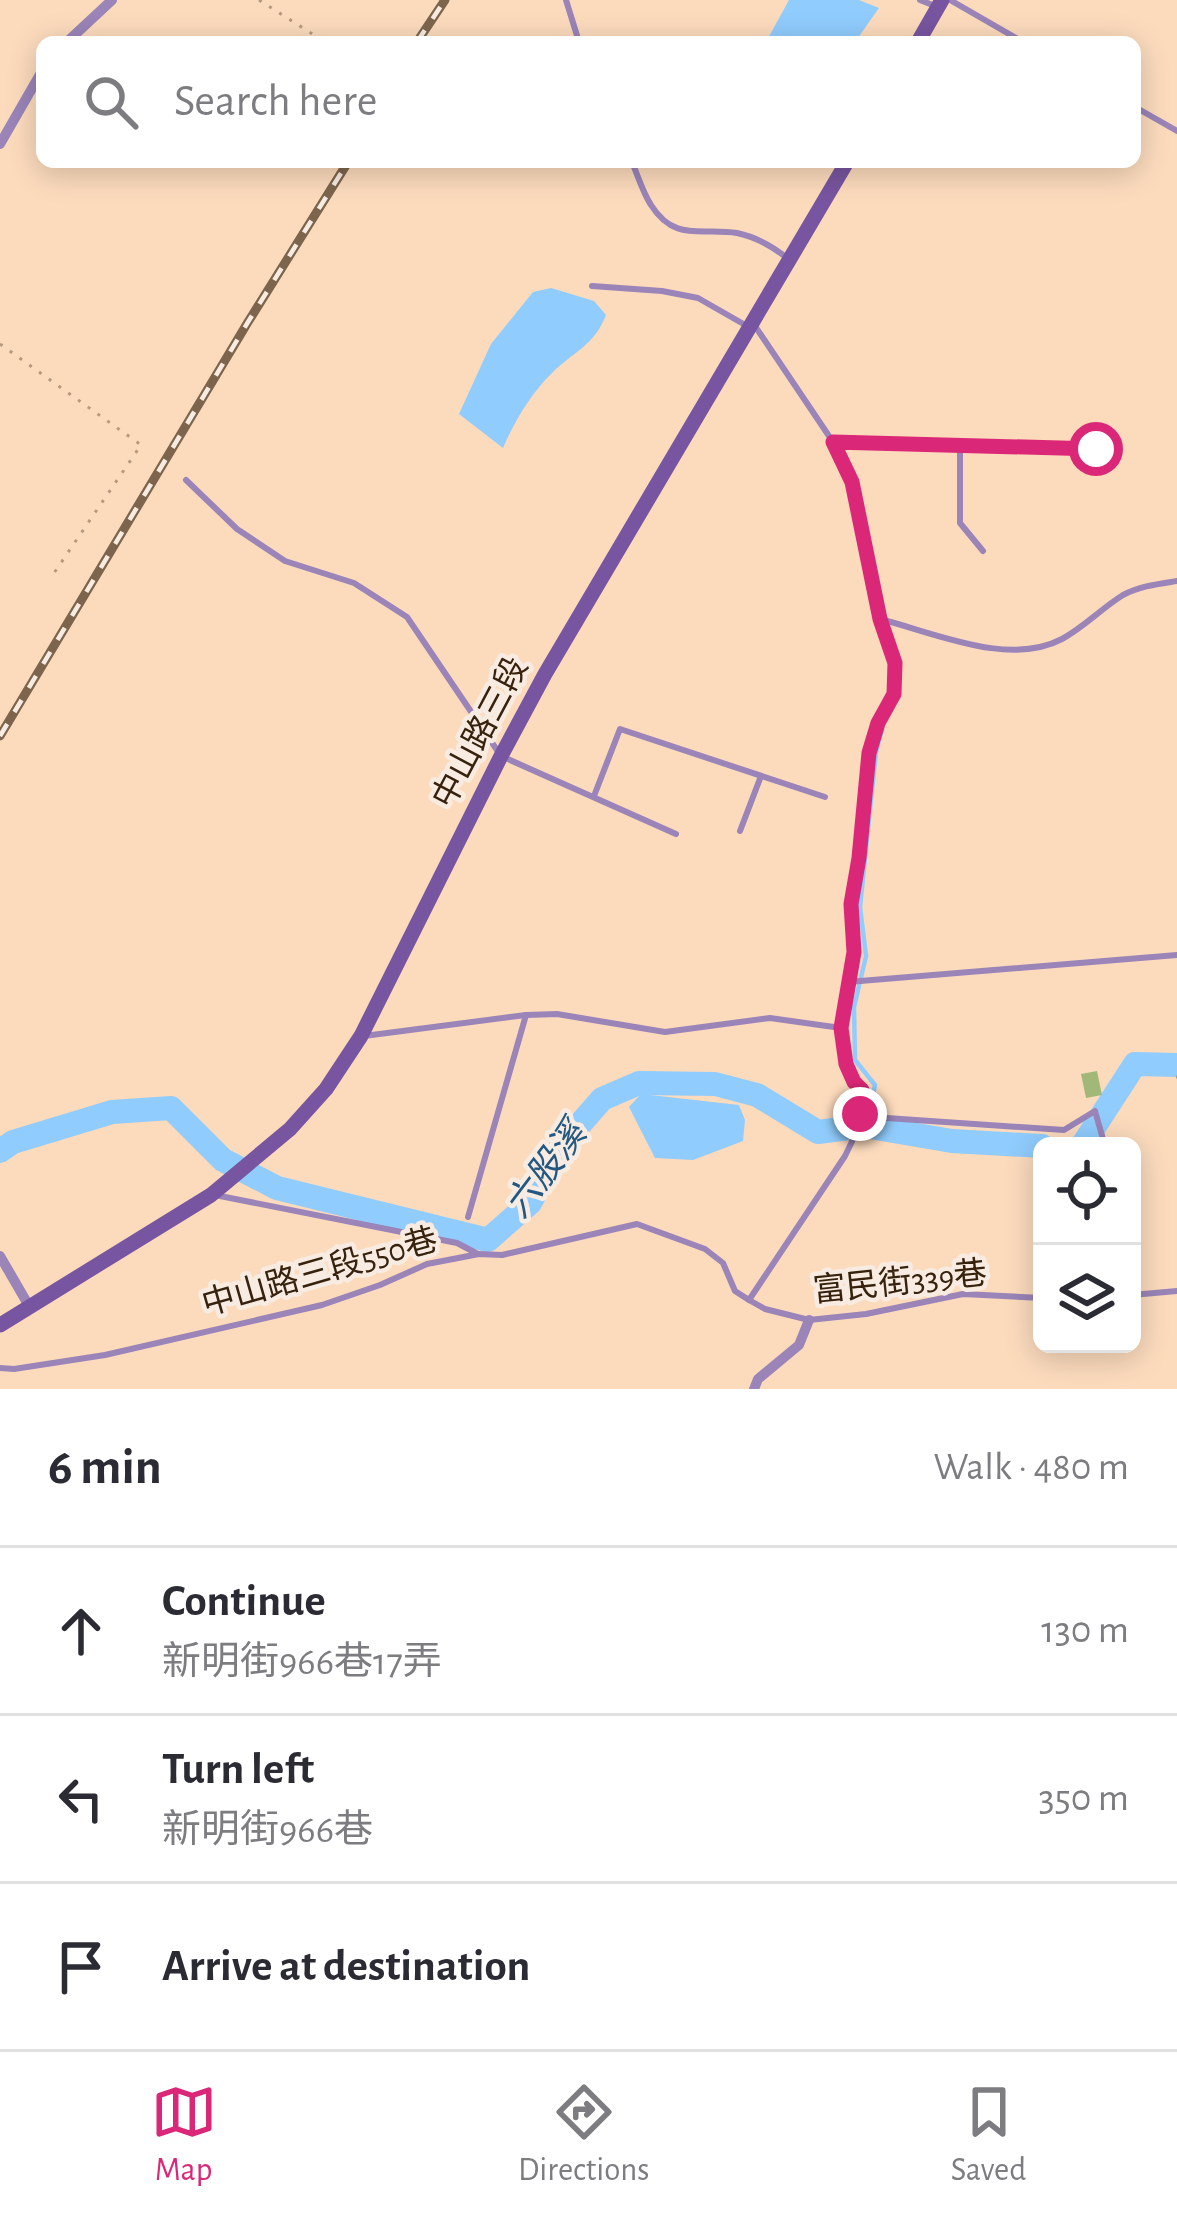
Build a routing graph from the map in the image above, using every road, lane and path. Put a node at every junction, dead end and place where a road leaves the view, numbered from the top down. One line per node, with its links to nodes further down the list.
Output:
1 (112, 0): 6 (street)
2 (259, 0): 7 (path)
3 (566, 0): 8 (lane)
4 (920, 0): 5 (lane)
5 (944, 3): 9 (street); 10 (lane)
6 (73, 36)
7 (316, 36)
8 (576, 36)
9 (922, 36)
10 (1011, 36)
11 (36, 81): 14 (street)
12 (1141, 110): 13 (lane)
13 (1177, 131)
14 (0, 144)
15 (635, 168): 17 (lane)
16 (844, 168): 17 (street, 中山路三段)
17 (790, 260): 19 (street, 中山路三段)
18 (592, 286): 19 (lane)
19 (751, 326): 21 (lane); 29 (street, 中山路三段)
20 (0, 344): 26 (path)
21 (833, 442): 22 (lane); 28 (lane)
22 (961, 446): 23 (lane); 25 (lane)
23 (1096, 449)
24 (185, 479): 29 (lane)
25 (983, 551)
26 (54, 573)
27 (1177, 581): 28 (lane)
28 (880, 619): 36 (lane)
29 (501, 755): 31 (lane); 39 (street, 中山路三段)
30 (761, 776): 31 (lane); 32 (lane); 33 (lane)
31 (594, 796): 34 (lane)
32 (824, 797)
33 (740, 831)
34 (676, 834)
35 (1177, 956): 36 (lane)
36 (848, 982): 38 (lane)
37 (526, 1015): 38 (lane); 39 (lane); 43 (lane)
38 (841, 1028): 49 (lane)
39 (361, 1036): 42 (street, 中山路三段)
40 (872, 1117): 41 (lane)
41 (1102, 1137)
42 (211, 1195): 44 (lane); 50 (street)
43 (468, 1217)
44 (478, 1254): 49 (lane, 中山路三段550巷); 54 (lane, 中山路三段550巷)
45 (0, 1256): 50 (street)
46 (1177, 1292): 47 (lane)
47 (1141, 1294)
48 (1033, 1298): 52 (lane, 富民街339巷)
49 (748, 1300): 51 (lane, 中山路三段550巷)
50 (28, 1306): 53 (street)
51 (765, 1309): 52 (lane, 富民街339巷)
52 (808, 1320): 55 (street)
53 (0, 1325)
54 (0, 1368)
55 (754, 1389)

